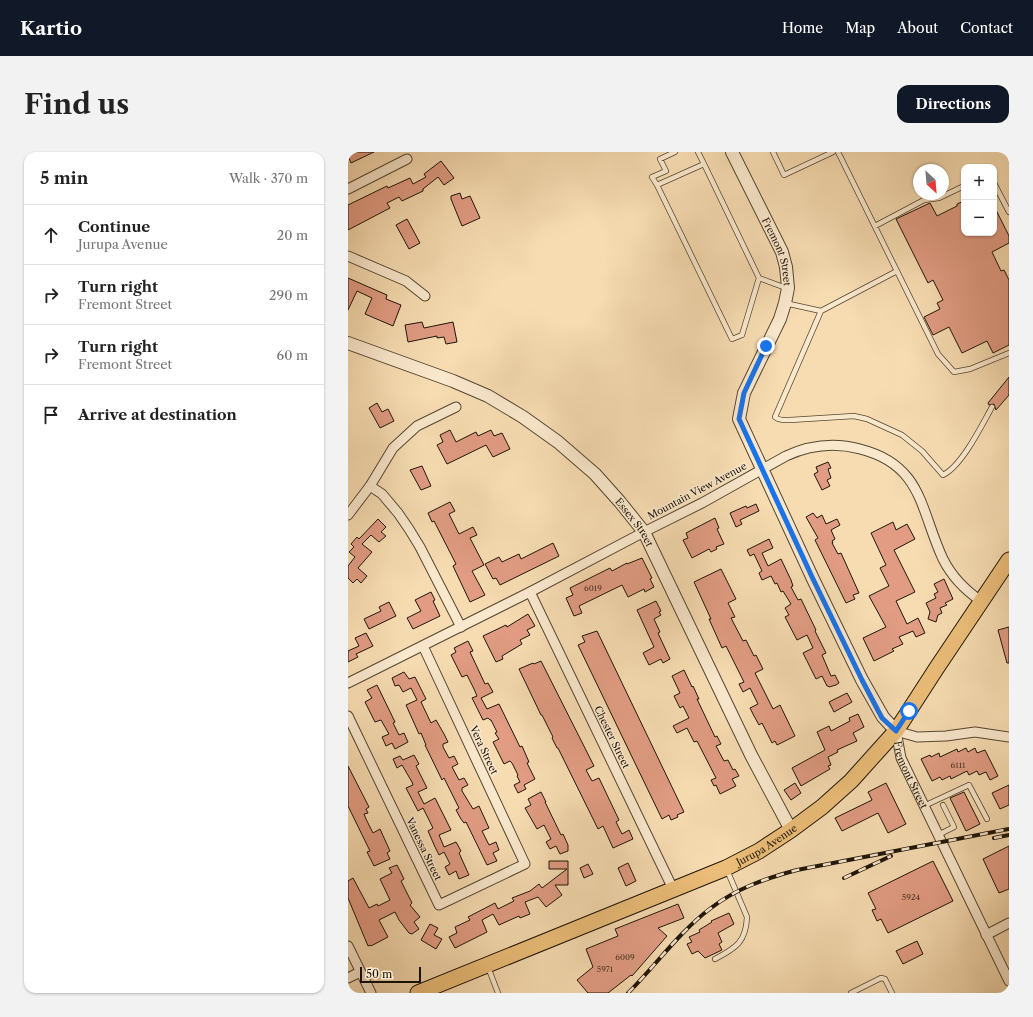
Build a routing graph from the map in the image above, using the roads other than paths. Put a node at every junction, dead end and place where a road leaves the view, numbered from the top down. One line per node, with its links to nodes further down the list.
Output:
1 (675, 152): 9 (lane)
2 (698, 152): 8 (lane)
3 (732, 152): 18 (street, Fremont Street)
4 (773, 152): 5 (lane)
5 (833, 152)
6 (838, 152): 14 (lane)
7 (407, 159): 11 (street)
8 (704, 164): 9 (lane); 17 (lane)
9 (657, 185): 17 (lane)
10 (961, 187): 14 (lane)
11 (348, 189)
12 (997, 189): 13 (lane)
13 (1009, 212)
14 (875, 226): 16 (lane)
15 (348, 256): 19 (street)
16 (897, 271): 21 (lane); 23 (lane)
17 (759, 278): 18 (lane)
18 (788, 288): 20 (street, Fremont Street)
19 (424, 296)
20 (785, 303): 21 (lane); 26 (street, Fremont Street)
21 (822, 311): 25 (lane)
22 (348, 343): 29 (street, Essex Street)
23 (1009, 353)
24 (456, 407): 27 (street)
25 (992, 407)
26 (763, 469): 29 (street, Mountain View Avenue); 32 (street, Mountain View Avenue); 37 (street, Fremont Street)
27 (370, 486): 28 (street); 33 (street)
28 (348, 515)
29 (644, 532): 31 (street, Mountain View Avenue); 42 (street, Essex Street)
30 (1009, 560): 32 (main road, Jurupa Avenue)
31 (530, 592): 33 (street, Mountain View Avenue); 46 (street, Chester Street)
32 (981, 601): 37 (main road, Jurupa Avenue)
33 (461, 627): 34 (street, Mountain View Avenue)
34 (423, 646): 35 (street, Mountain View Avenue); 44 (street, Vera Street)
35 (348, 683)
36 (348, 716): 44 (street, Vanessa Street)
37 (896, 731): 38 (street); 40 (street, Fremont Street); 42 (main road, Jurupa Avenue)
38 (1009, 737)
39 (943, 805): 43 (lane)
40 (924, 806): 41 (lane); 43 (street, Fremont Street)
41 (987, 819)
42 (791, 830): 45 (main road, Jurupa Avenue)
43 (938, 835): 48 (street, Fremont Street)
44 (526, 864)
45 (726, 868): 46 (main road, Jurupa Avenue); 50 (lane)
46 (674, 890): 51 (main road, Jurupa Avenue)
47 (1009, 923): 48 (street)
48 (986, 935): 54 (street, Fremont Street)
49 (348, 946): 52 (street)
50 (715, 959)
51 (487, 965): 55 (main road, Jurupa Avenue); 58 (lane)
52 (360, 972): 53 (street); 56 (street)
53 (348, 978)
54 (1009, 981)
55 (437, 989): 57 (main road, Jurupa Avenue)
56 (371, 993)
57 (418, 993)
58 (498, 993)
59 (850, 993): 60 (lane)
60 (892, 993)

